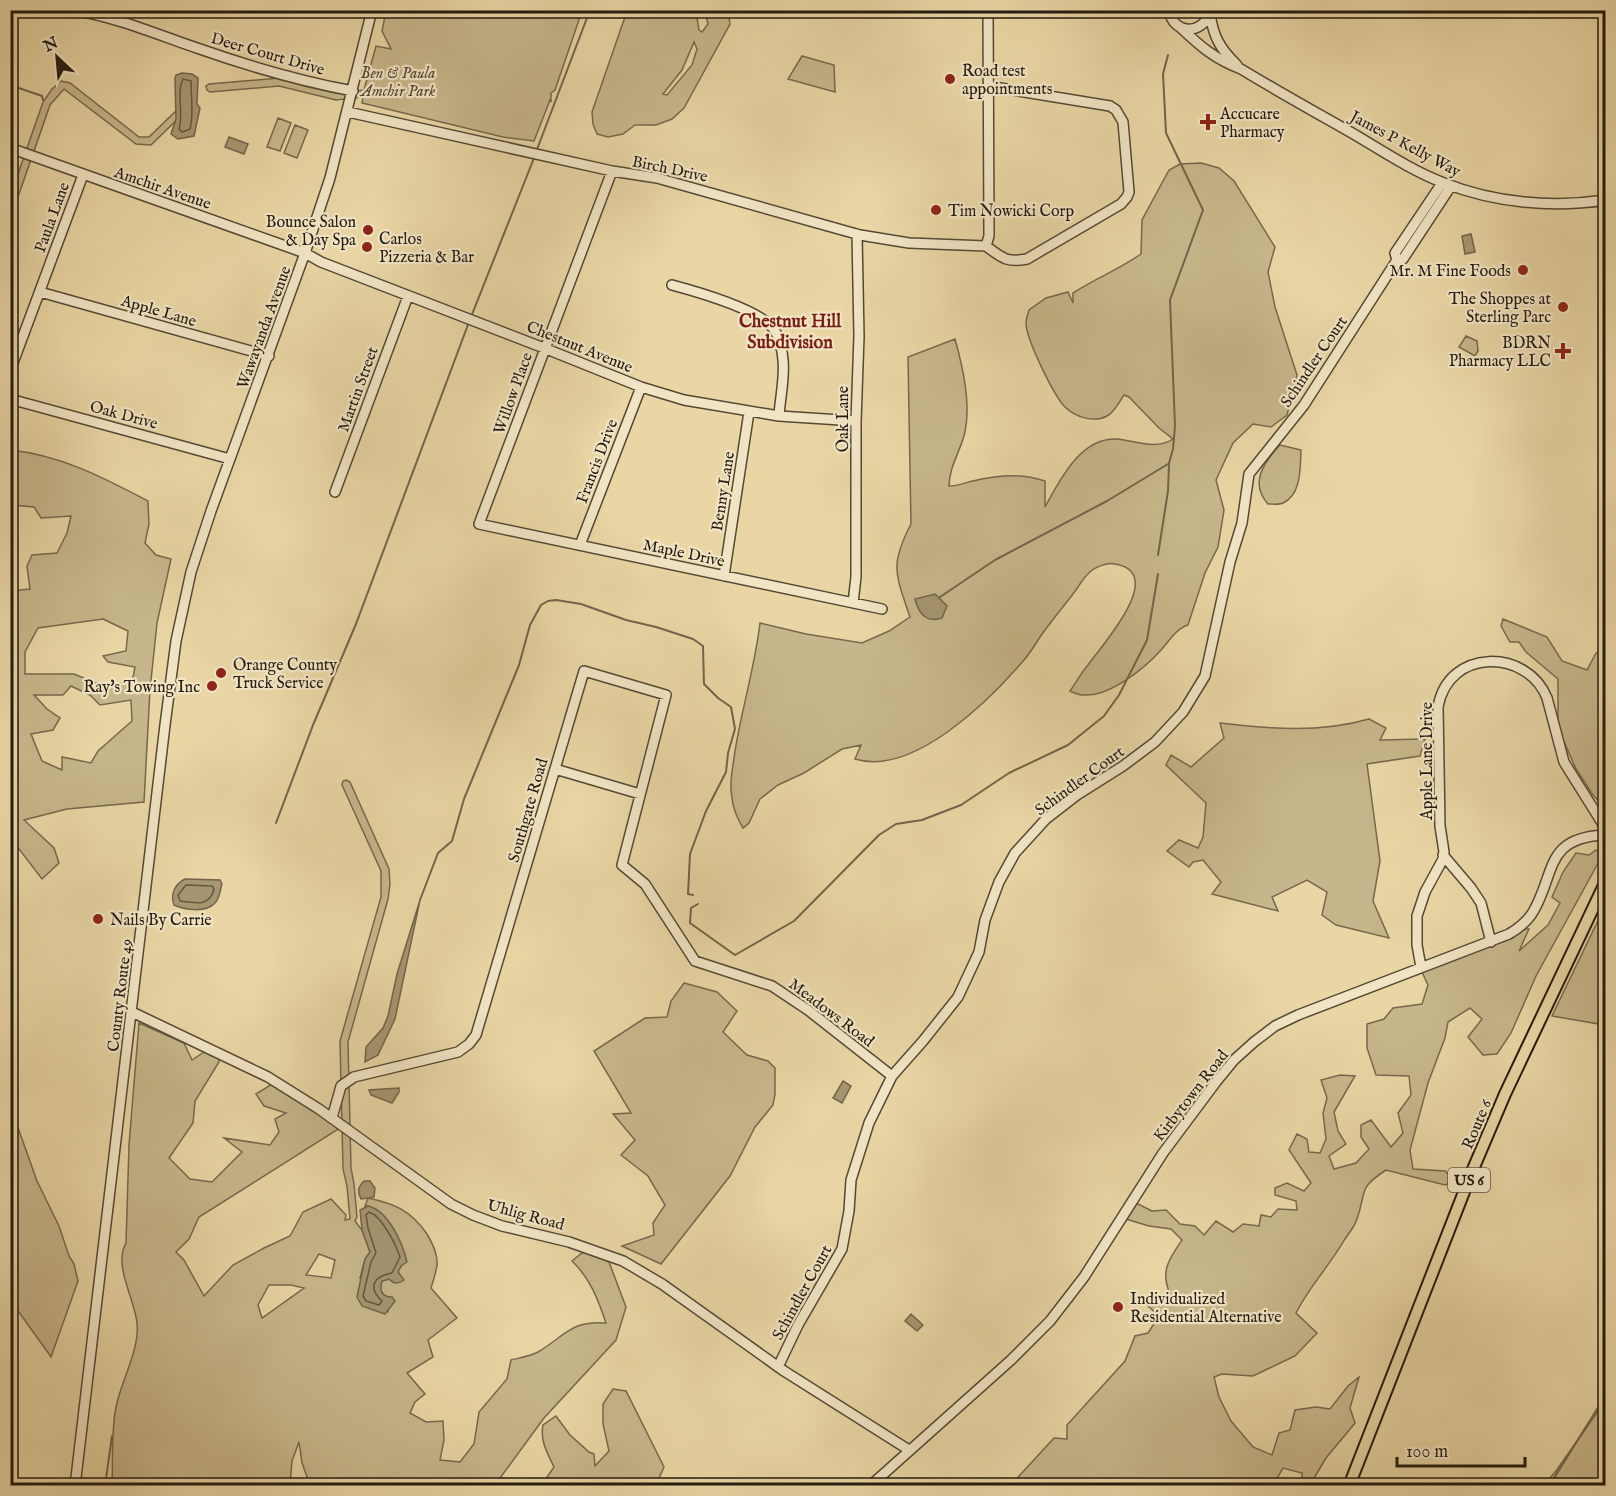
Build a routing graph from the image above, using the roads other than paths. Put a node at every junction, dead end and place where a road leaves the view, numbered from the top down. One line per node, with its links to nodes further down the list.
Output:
1 (73, 10): 10 (street, Deer Court Drive)
2 (372, 10): 10 (street, Wawayanda Avenue)
3 (988, 10): 9 (street)
4 (1163, 10): 6 (street, James P Kelly Way)
5 (1210, 11): 7 (street); 8 (street, James P Kelly Way)
6 (1170, 15): 7 (street, James P Kelly Way)
7 (1181, 28): 8 (street, James P Kelly Way)
8 (1241, 69): 15 (street, James P Kelly Way)
9 (988, 86): 18 (street); 18 (street)
10 (353, 91): 11 (street, Wawayanda Avenue)
11 (348, 112): 13 (street, Birch Drive); 19 (street, Wawayanda Avenue)
12 (10, 147): 14 (street, Amchir Avenue)
13 (612, 171): 17 (street, Birch Drive); 23 (street, Willow Place)
14 (83, 175): 19 (street, Amchir Avenue); 21 (street, Paula Lane)
15 (1446, 184): 16 (street, James P Kelly Way); 49 (street, Schindler Court)
16 (1605, 200)
17 (857, 234): 18 (street, Birch Drive); 30 (street, Oak Lane)
18 (986, 246)
19 (306, 253): 22 (street, Chestnut Avenue); 24 (street, Wawayanda Avenue)
20 (672, 285): 29 (street)
21 (40, 292): 24 (street, Apple Lane); 25 (street, Paula Lane)
22 (408, 296): 23 (street, Chestnut Avenue); 32 (street, Martin Street)
23 (544, 348): 26 (street, Chestnut Avenue); 34 (street, Willow Place)
24 (269, 356): 31 (street, Wawayanda Avenue)
25 (10, 371)
26 (641, 387): 28 (street, Chestnut Avenue); 35 (street, Francis Drive)
27 (10, 399): 31 (street, Oak Drive)
28 (749, 412): 29 (street, Chestnut Avenue); 36 (street, Benny Lane)
29 (779, 416): 30 (street, Chestnut Avenue)
30 (856, 422): 37 (street, Oak Lane)
31 (230, 459): 33 (street, Wawayanda Avenue)
32 (335, 492)
33 (211, 511): 48 (street, County Route 49)
34 (479, 524): 35 (street, Maple Drive)
35 (580, 545): 36 (street, Maple Drive)
36 (724, 576): 37 (street, Maple Drive)
37 (853, 603): 38 (street, Maple Drive)
38 (882, 609)
39 (555, 769): 40 (street); 40 (street, Southgate Road); 50 (street, Southgate Road)
40 (640, 794): 44 (street, Southgate Road)
41 (1605, 829): 43 (street, Apple Lane Drive)
42 (1605, 835): 46 (street, Kirbytown Road)
43 (1443, 855): 46 (street); 47 (street)
44 (621, 865): 49 (street, Meadows Road)
45 (1605, 881): 55 (main road, Route 6 / US 6)
46 (1491, 942): 47 (street, Kirbytown Road)
47 (1421, 968): 52 (street, Kirbytown Road)
48 (132, 1012): 50 (street, Uhlig Road); 53 (street, County Route 49)
49 (892, 1076): 51 (street, Schindler Court)
50 (332, 1118): 51 (street, Uhlig Road)
51 (778, 1367): 52 (street, Uhlig Road)
52 (909, 1450): 54 (street, Kirbytown Road)
53 (75, 1485)
54 (870, 1485)
55 (1349, 1485)

